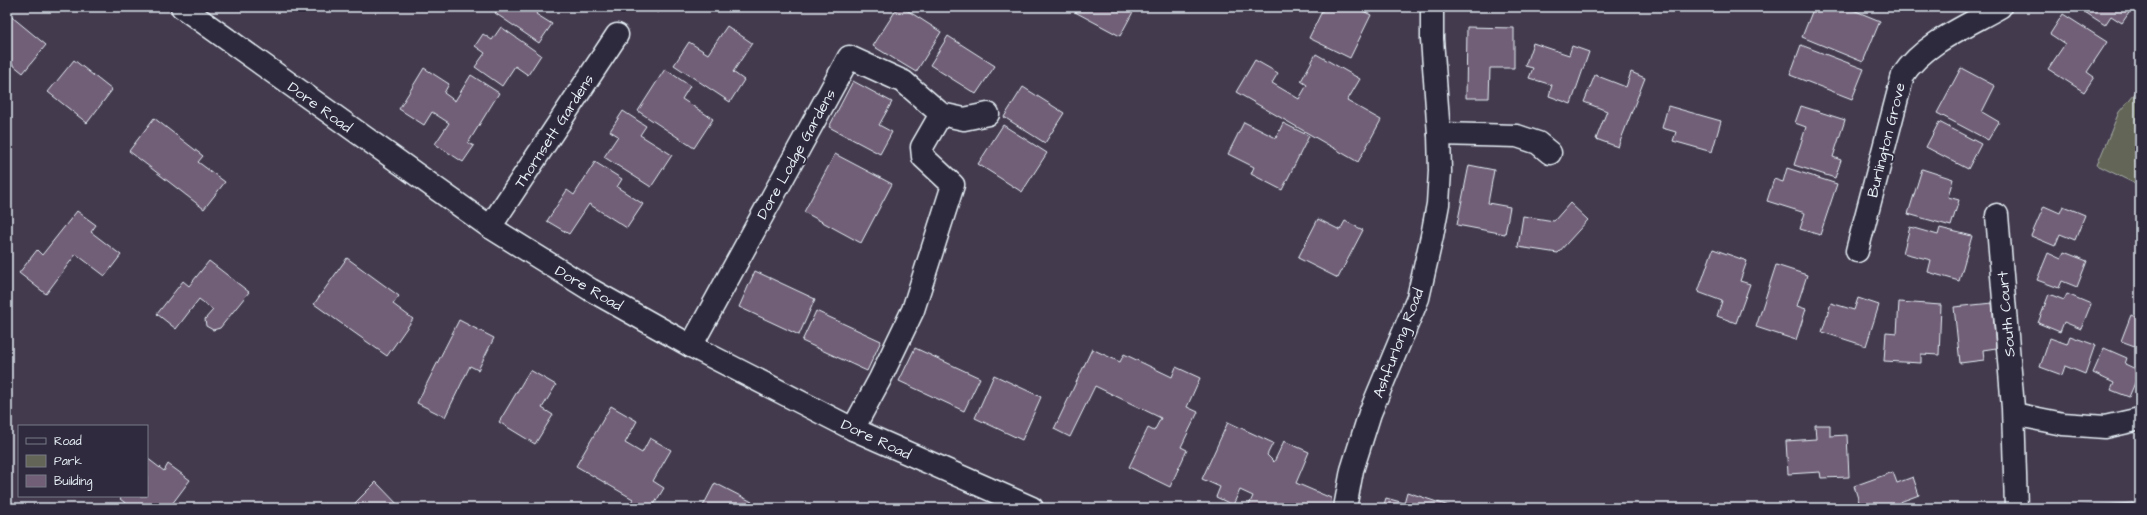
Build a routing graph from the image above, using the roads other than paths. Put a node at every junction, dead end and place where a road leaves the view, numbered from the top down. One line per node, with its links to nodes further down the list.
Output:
1 (182, 7): 10 (street, Dore Road)
2 (1432, 7): 7 (street, Ashfurlong Road)
3 (2000, 7): 11 (street, Burlington Grove)
4 (617, 35): 10 (street, Thornsett Gardens)
5 (941, 114): 6 (street, Dore Lodge Gardens); 12 (street, Dore Lodge Gardens); 15 (street)
6 (988, 114)
7 (1439, 134): 8 (street); 17 (street, Ashfurlong Road)
8 (1550, 153)
9 (1998, 215): 13 (street, South Court)
10 (490, 227): 12 (street, Dore Road)
11 (1857, 252)
12 (691, 346): 15 (street, Dore Road)
13 (2014, 414): 14 (street); 18 (street, South Court)
14 (2140, 420)
15 (853, 429): 16 (street, Dore Road)
16 (1032, 508)
17 (1345, 508)
18 (2016, 508)

